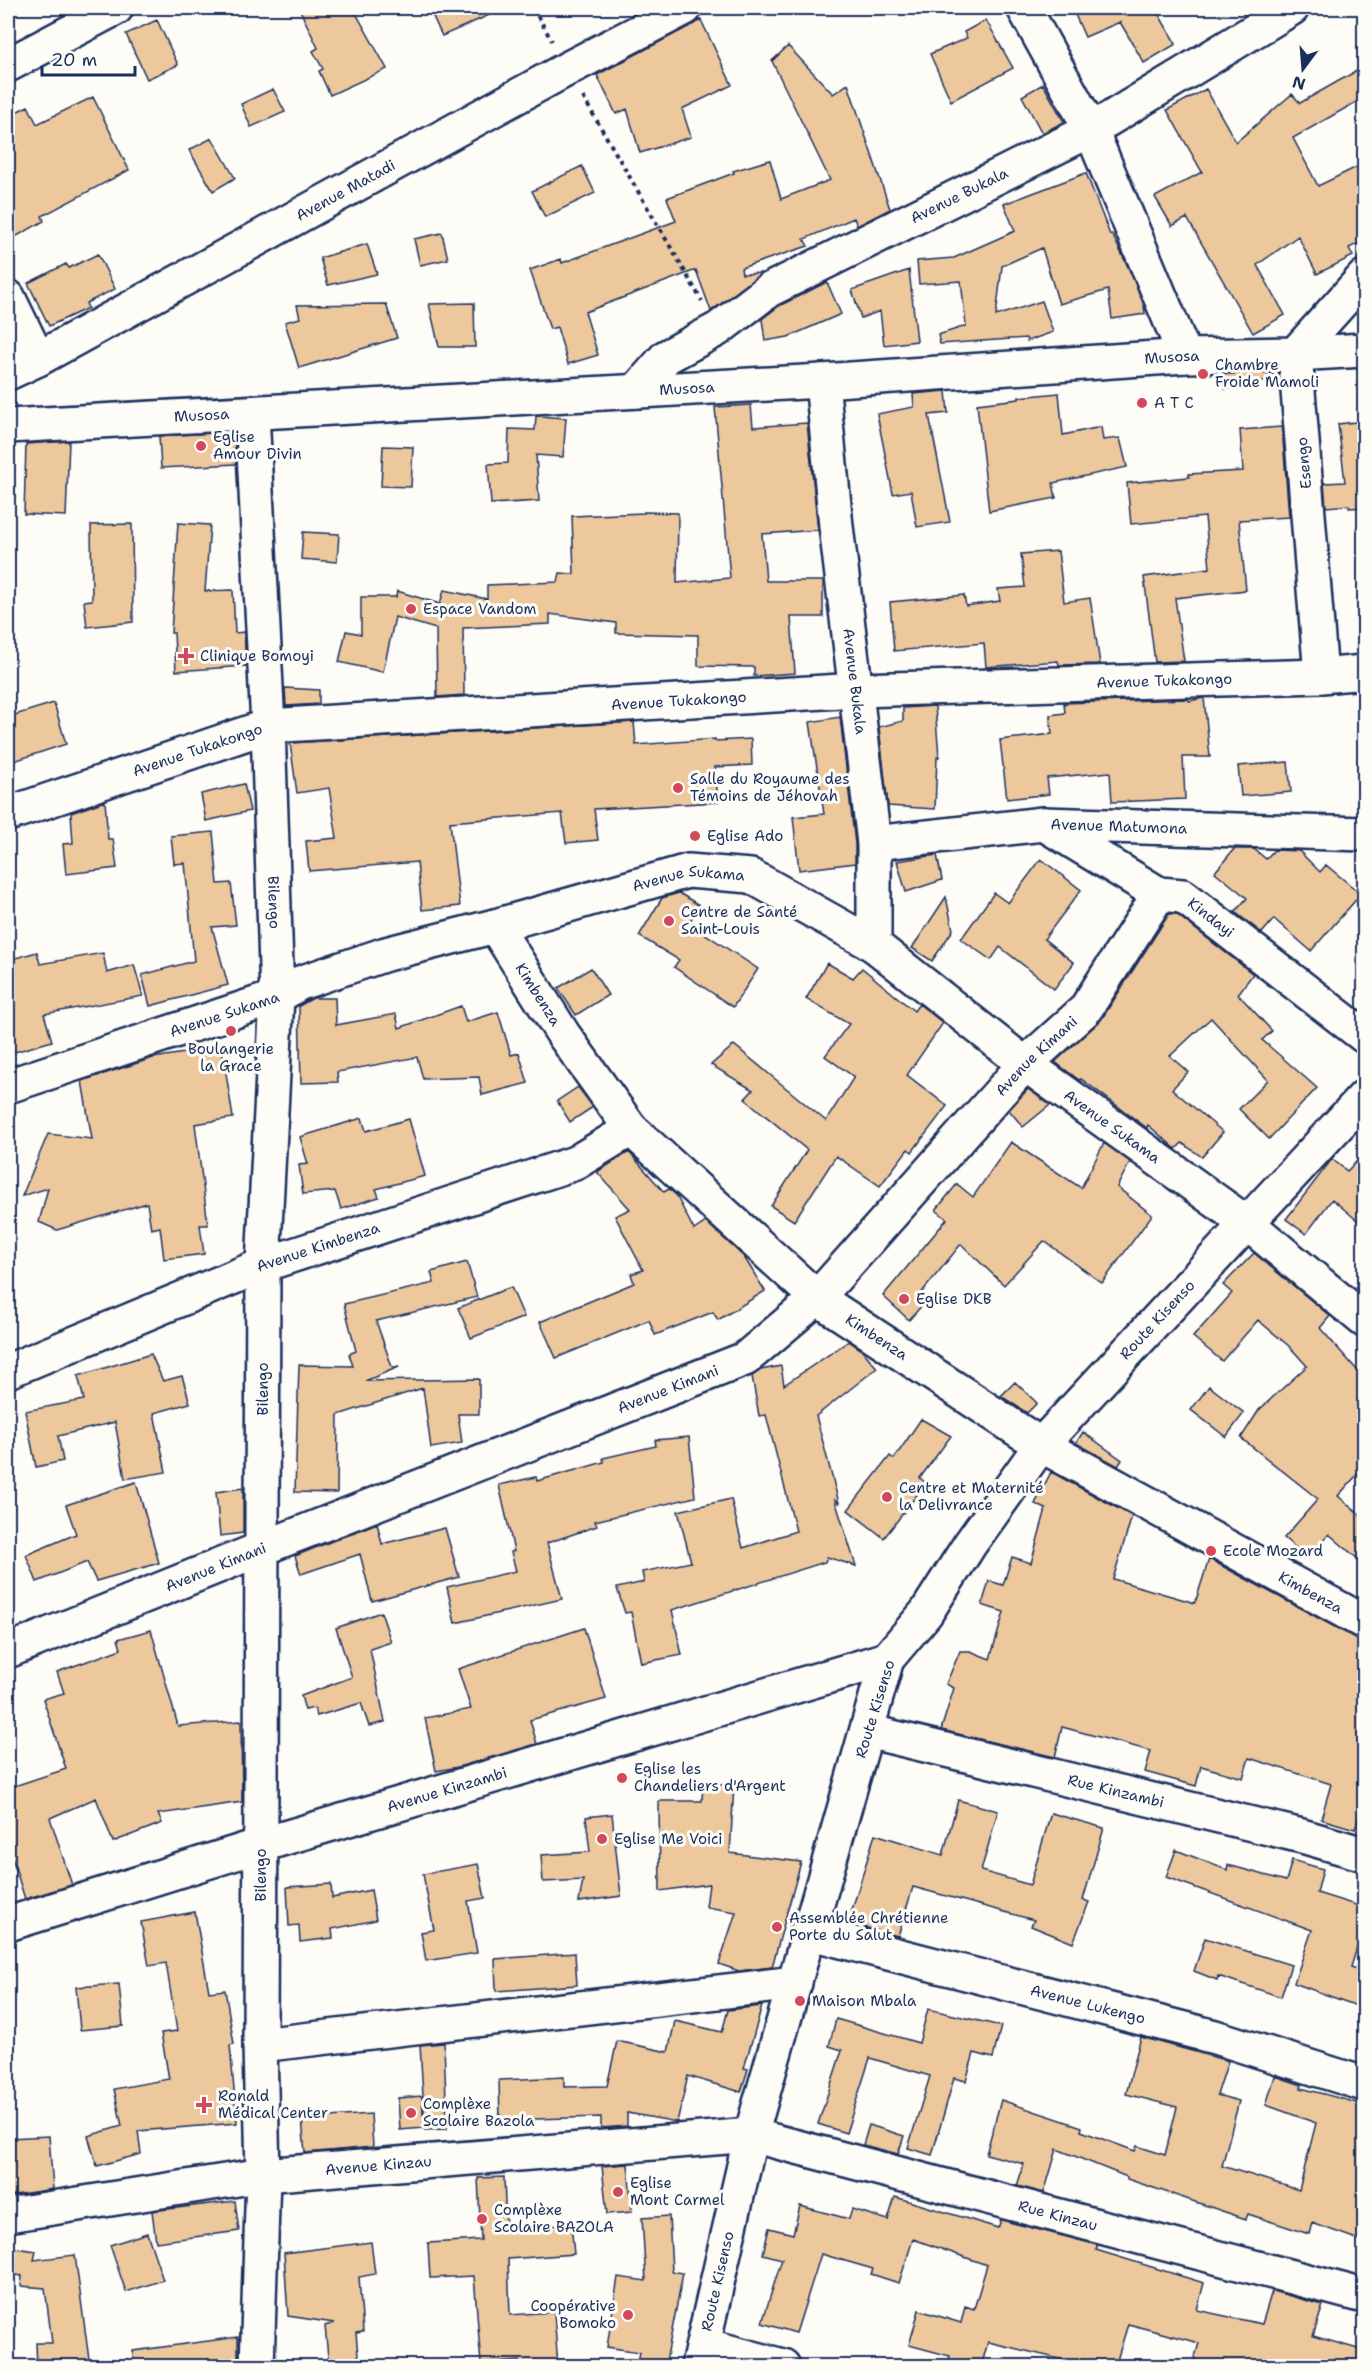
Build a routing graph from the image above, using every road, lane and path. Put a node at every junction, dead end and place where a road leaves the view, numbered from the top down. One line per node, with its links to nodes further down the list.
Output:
1 (116, 8): 6 (street)
2 (533, 8): 7 (path)
3 (685, 8): 7 (street, Avenue Matadi)
4 (1024, 8): 8 (street)
5 (1292, 8): 8 (street, Avenue Bukala)
6 (8, 65)
7 (567, 69): 11 (path); 15 (street, Avenue Matadi)
8 (1091, 130): 11 (street, Avenue Bukala); 14 (street)
9 (1365, 277): 13 (street)
10 (8, 297): 15 (street)
11 (718, 329): 18 (street, Avenue Bukala)
12 (1365, 350): 13 (street, Musosa)
13 (1295, 354): 14 (street, Musosa); 22 (street, Esengo)
14 (1185, 356): 17 (street, Musosa)
15 (38, 359): 16 (street, Avenue Matadi)
16 (8, 373)
17 (822, 381): 18 (street, Musosa); 23 (street, Avenue Bukala)
18 (636, 391): 19 (street, Musosa)
19 (252, 413): 20 (street, Musosa); 24 (street, Bilengo)
20 (8, 426)
21 (1365, 672): 22 (street, Avenue Tukakongo)
22 (1321, 675): 23 (street, Avenue Tukakongo)
23 (857, 690): 24 (street, Avenue Tukakongo); 28 (street, Avenue Bukala)
24 (268, 726): 25 (street, Avenue Tukakongo); 32 (street, Bilengo)
25 (8, 814)
26 (1043, 824): 27 (street, Avenue Matumona); 28 (street, Avenue Matumona); 29 (street, Kindayi)
27 (1365, 834)
28 (874, 843): 31 (street, Avenue Bukala)
29 (1160, 894): 33 (street, Kindayi); 34 (street, Avenue Kimani)
30 (495, 926): 31 (street, Avenue Sukama); 32 (street, Avenue Sukama); 37 (street, Kimbenza)
31 (874, 945): 34 (street, Avenue Sukama)
32 (277, 997): 35 (street, Avenue Sukama); 39 (street, Bilengo)
33 (1365, 1036)
34 (1025, 1064): 38 (street, Avenue Sukama); 40 (street, Avenue Kimani)
35 (8, 1086)
36 (1365, 1097): 38 (street, Route Kisenso)
37 (631, 1129): 39 (street, Avenue Kimbenza); 40 (street, Kimbenza)
38 (1248, 1224): 41 (street, Avenue Sukama); 43 (street, Route Kisenso)
39 (263, 1265): 42 (street, Avenue Kimbenza); 44 (street, Bilengo)
40 (817, 1298): 43 (street, Kimbenza); 44 (street, Avenue Kimani)
41 (1365, 1320)
42 (8, 1371)
43 (1041, 1445): 45 (street, Kimbenza); 47 (street, Route Kisenso)
44 (263, 1548): 46 (street, Avenue Kimani); 49 (street, Bilengo)
45 (1365, 1622)
46 (8, 1651)
47 (887, 1659): 48 (street, Route Kisenso); 49 (street, Avenue Kinzambi)
48 (867, 1731): 50 (street, Rue Kinzambi); 52 (street, Route Kisenso)
49 (261, 1845): 51 (street, Avenue Kinzambi); 54 (street, Bilengo)
50 (1365, 1854)
51 (8, 1924)
52 (807, 1932): 53 (street, Route Kisenso); 55 (street, Avenue Lukengo)
53 (795, 1983): 54 (street); 56 (street, Route Kisenso)
54 (260, 2045): 57 (street, Bilengo)
55 (1365, 2084)
56 (751, 2135): 57 (street, Avenue Kinzau); 59 (street, Rue Kinzau); 60 (street, Route Kisenso)
57 (263, 2175): 58 (street, Avenue Kinzau); 61 (street, Bilengo)
58 (8, 2215)
59 (1365, 2296)
60 (701, 2356): 62 (street)
61 (257, 2367)
62 (783, 2367)

